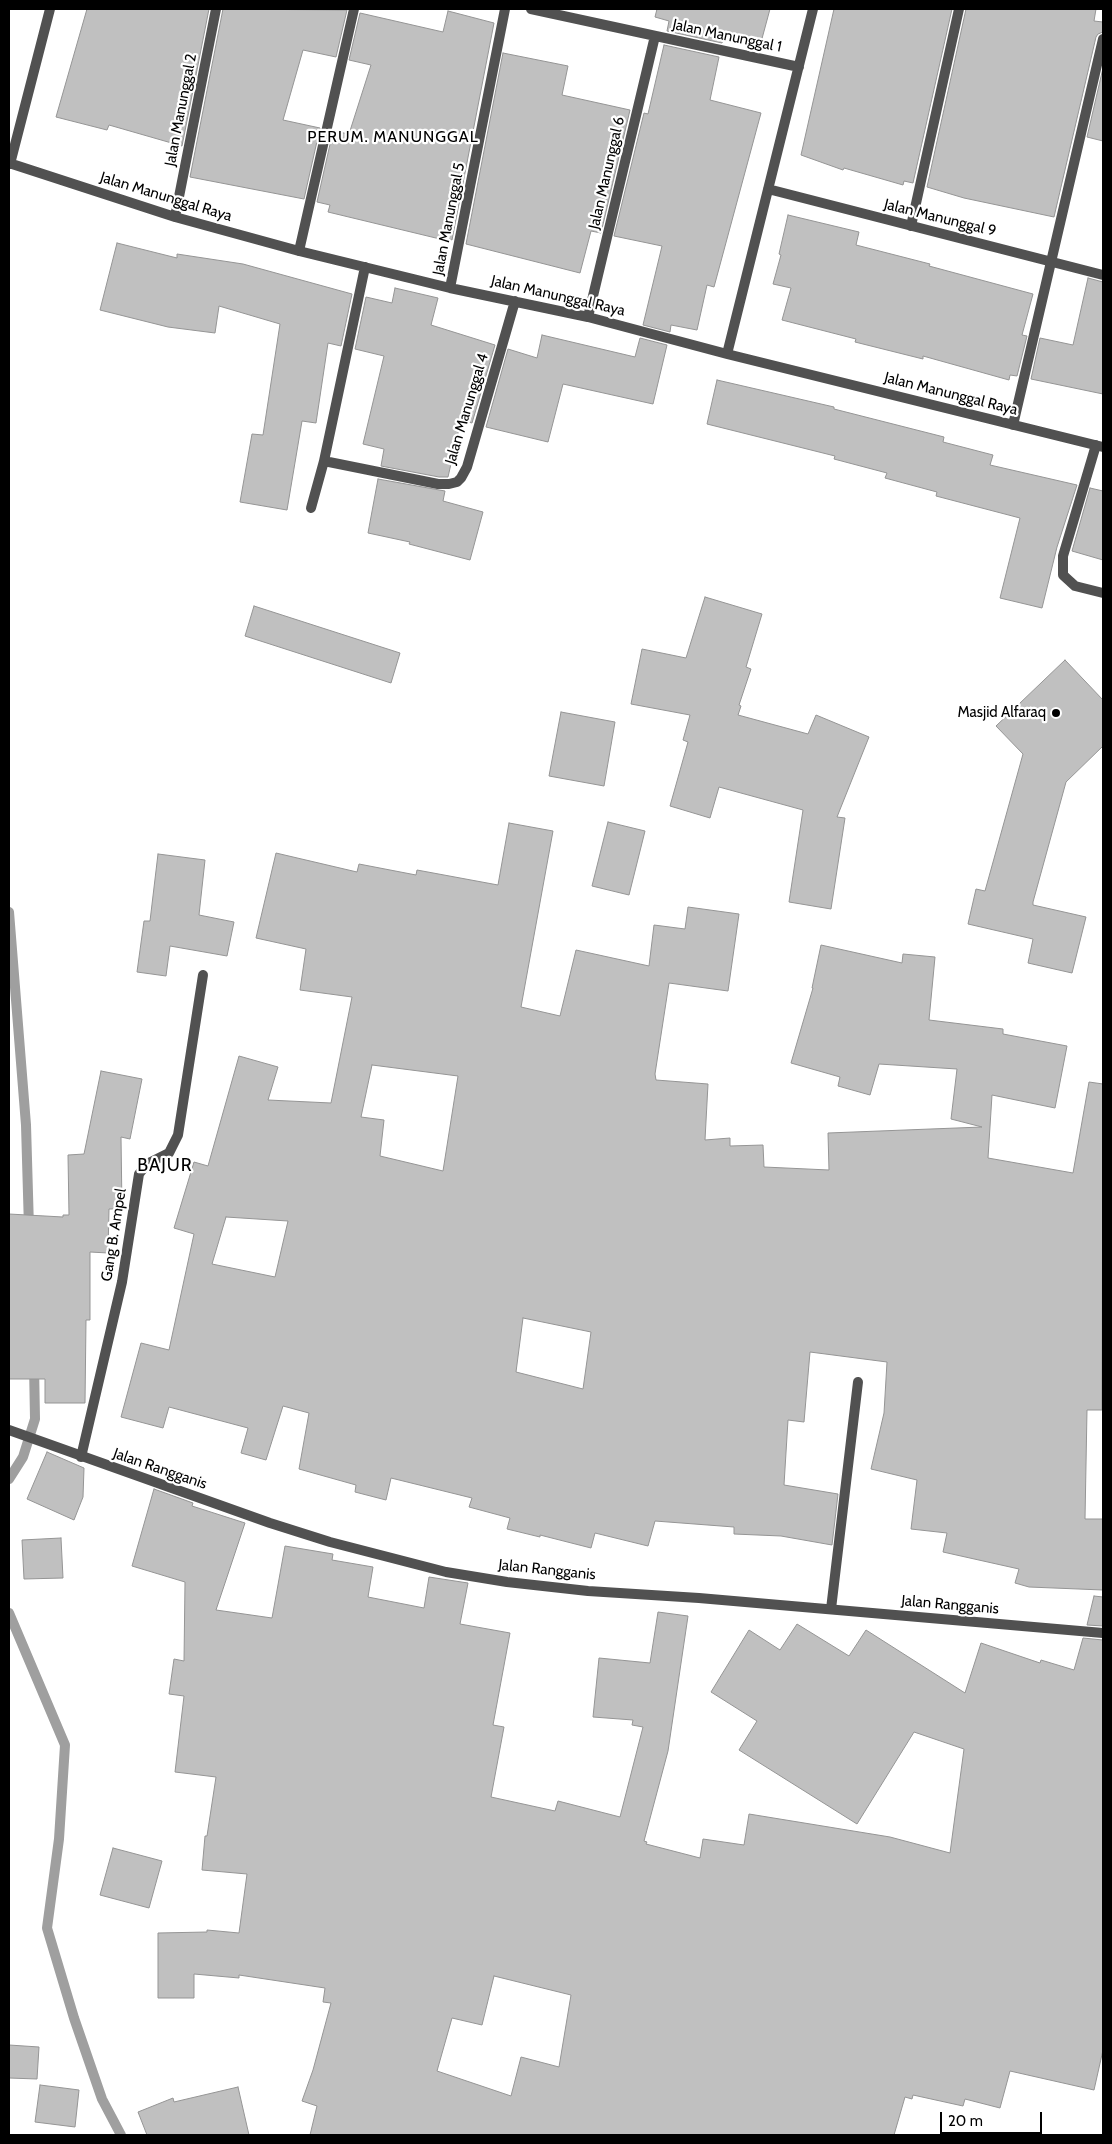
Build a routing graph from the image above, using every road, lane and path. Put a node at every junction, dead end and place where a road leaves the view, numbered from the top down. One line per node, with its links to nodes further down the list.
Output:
1 (50, 9): 11 (street)
2 (216, 9): 13 (street, Jalan Manunggal 2)
3 (354, 9): 15 (street)
4 (506, 9): 19 (street, Jalan Manunggal 5)
5 (531, 9): 8 (street, Jalan Manunggal 1)
6 (813, 9): 10 (street)
7 (959, 9): 14 (street)
8 (655, 36): 10 (street, Jalan Manunggal 1); 21 (street, Jalan Manunggal 6)
9 (1103, 39): 16 (street)
10 (799, 67): 12 (street)
11 (10, 163): 13 (street, Jalan Manunggal Raya)
12 (768, 189): 14 (street, Jalan Manunggal 9); 22 (street)
13 (176, 217): 15 (street, Jalan Manunggal Raya)
14 (911, 226): 16 (street, Jalan Manunggal 9)
15 (299, 251): 17 (street, Jalan Manunggal Raya)
16 (1053, 262): 18 (street, Jalan Manunggal 9); 23 (street)
17 (365, 267): 19 (street, Jalan Manunggal Raya); 25 (street)
18 (1103, 275)
19 (450, 288): 20 (street, Jalan Manunggal Raya)
20 (515, 301): 21 (street, Jalan Manunggal Raya); 25 (street, Jalan Manunggal 4)
21 (588, 317): 22 (street, Jalan Manunggal Raya)
22 (727, 354): 23 (street, Jalan Manunggal Raya)
23 (1014, 425): 24 (street, Jalan Manunggal Raya)
24 (1099, 446): 27 (street)
25 (324, 462): 26 (street)
26 (311, 508)
27 (1103, 593)
28 (203, 975): 31 (street, Gang B. Ampel)
29 (858, 1382): 32 (street)
30 (9, 1430): 31 (street, Jalan Rangganis)
31 (81, 1457): 32 (street, Jalan Rangganis)
32 (832, 1609): 33 (street, Jalan Rangganis)
33 (1103, 1633)

